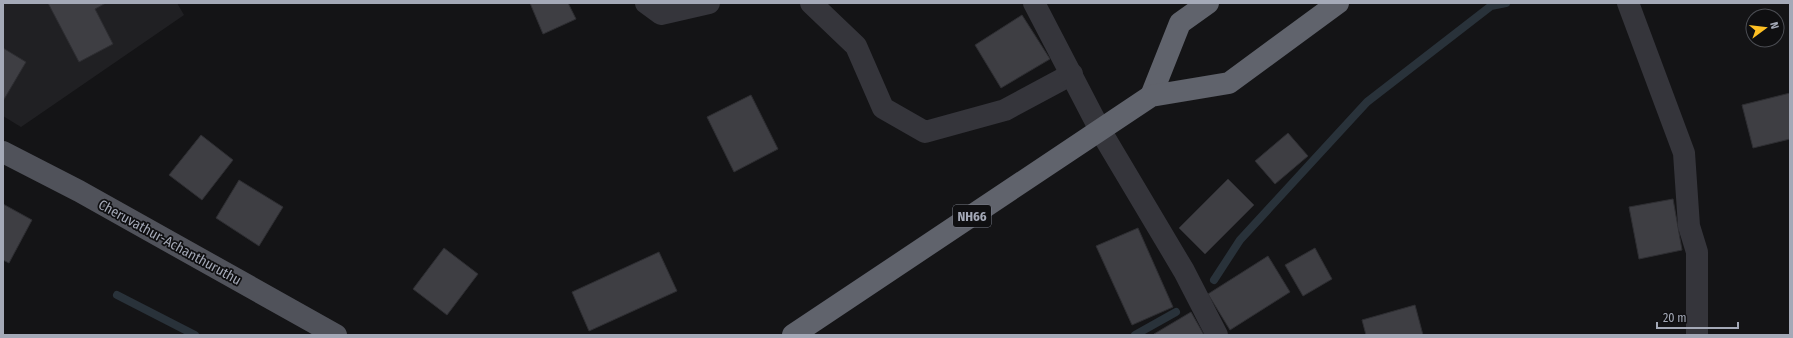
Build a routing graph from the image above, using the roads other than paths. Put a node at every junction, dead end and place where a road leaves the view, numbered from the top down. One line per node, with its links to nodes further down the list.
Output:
1 (646, 3): 2 (street)
2 (709, 3)
3 (811, 3): 8 (street)
4 (1034, 3): 8 (street)
5 (1208, 3): 9 (highway)
6 (1338, 3): 9 (highway, NH66)
7 (1628, 3): 18 (street)
8 (1072, 74): 10 (street)
9 (1151, 96): 10 (highway, NH66)
10 (1100, 130): 16 (highway, NH66); 17 (street)
11 (3, 140): 14 (street)
12 (3, 152): 14 (main road, Cheruvathur-Achanthuruthu)
13 (3, 163): 14 (street)
14 (28, 165): 15 (main road, Cheruvathur-Achanthuruthu)
15 (336, 335)
16 (793, 335)
17 (1217, 335)
18 (1697, 335)

